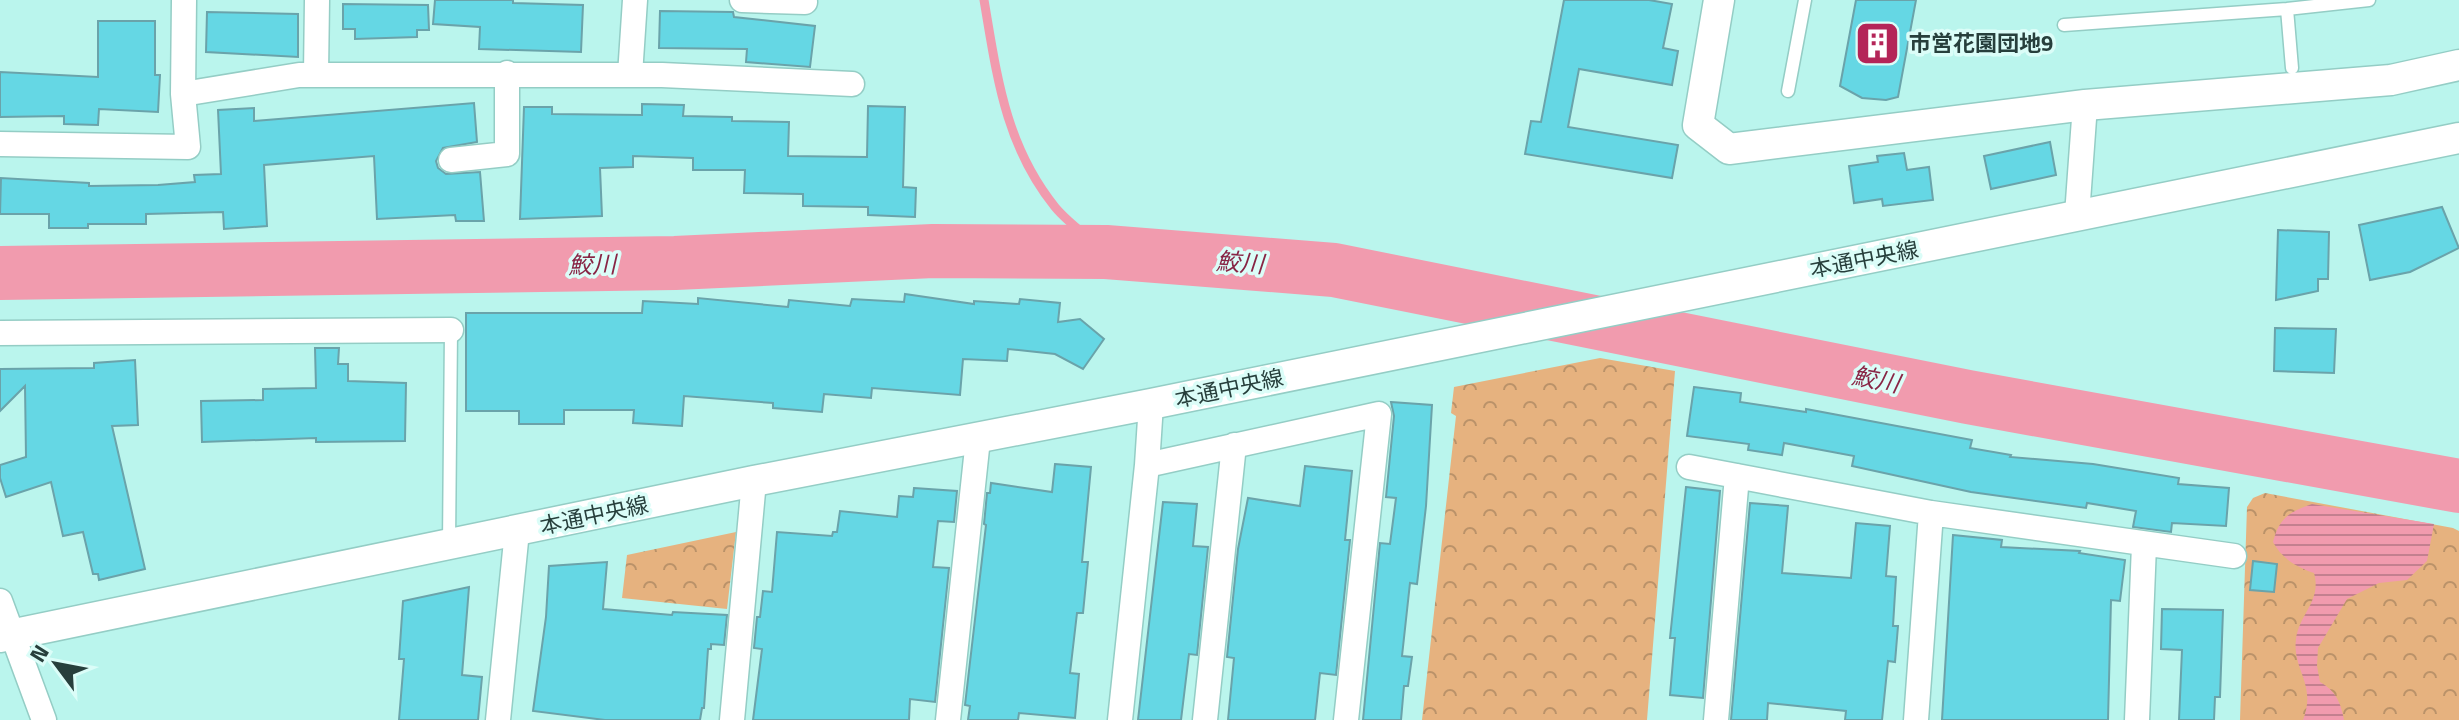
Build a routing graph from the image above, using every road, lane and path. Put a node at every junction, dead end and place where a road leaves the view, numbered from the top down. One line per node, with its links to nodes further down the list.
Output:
1 (184, 0): 18 (street)
2 (317, 0): 14 (street)
3 (635, 0): 15 (street)
4 (742, 0): 8 (street)
5 (1719, 0): 19 (street)
6 (1805, 0): 17 (lane)
7 (2369, 0): 9 (lane)
8 (805, 2)
9 (2287, 9): 10 (lane); 12 (lane)
10 (2064, 25)
11 (2459, 65): 19 (street)
12 (2292, 68)
13 (507, 73): 14 (street); 15 (street); 22 (street)
14 (316, 74): 18 (street)
15 (630, 75): 16 (street)
16 (852, 84)
17 (1788, 91)
18 (183, 94): 21 (street)
19 (2085, 105): 23 (street)
20 (2459, 138): 23 (street, 本通中央線)
21 (0, 144)
22 (451, 160)
23 (2068, 217): 26 (street, 本通中央線)
24 (451, 330): 25 (street); 35 (lane)
25 (0, 333)
26 (1164, 401): 27 (street, 本通中央線); 29 (street)
27 (978, 439): 32 (street, 本通中央線); 43 (street)
28 (1234, 445): 29 (street); 45 (street); 46 (street)
29 (1147, 465): 44 (street)
30 (1689, 467): 31 (street)
31 (1737, 476): 33 (street); 47 (street)
32 (754, 481): 34 (street, 本通中央線); 42 (street)
33 (1931, 513): 36 (street); 48 (street)
34 (517, 531): 35 (street, 本通中央線); 41 (street)
35 (449, 544): 39 (street, 本通中央線)
36 (2144, 545): 37 (street); 49 (street)
37 (2234, 556)
38 (0, 601): 39 (street)
39 (6, 636): 40 (street)
40 (44, 720)
41 (498, 720)
42 (732, 720)
43 (948, 720)
44 (1120, 720)
45 (1205, 720)
46 (1346, 720)
47 (1716, 720)
48 (1916, 720)
49 (2137, 720)

